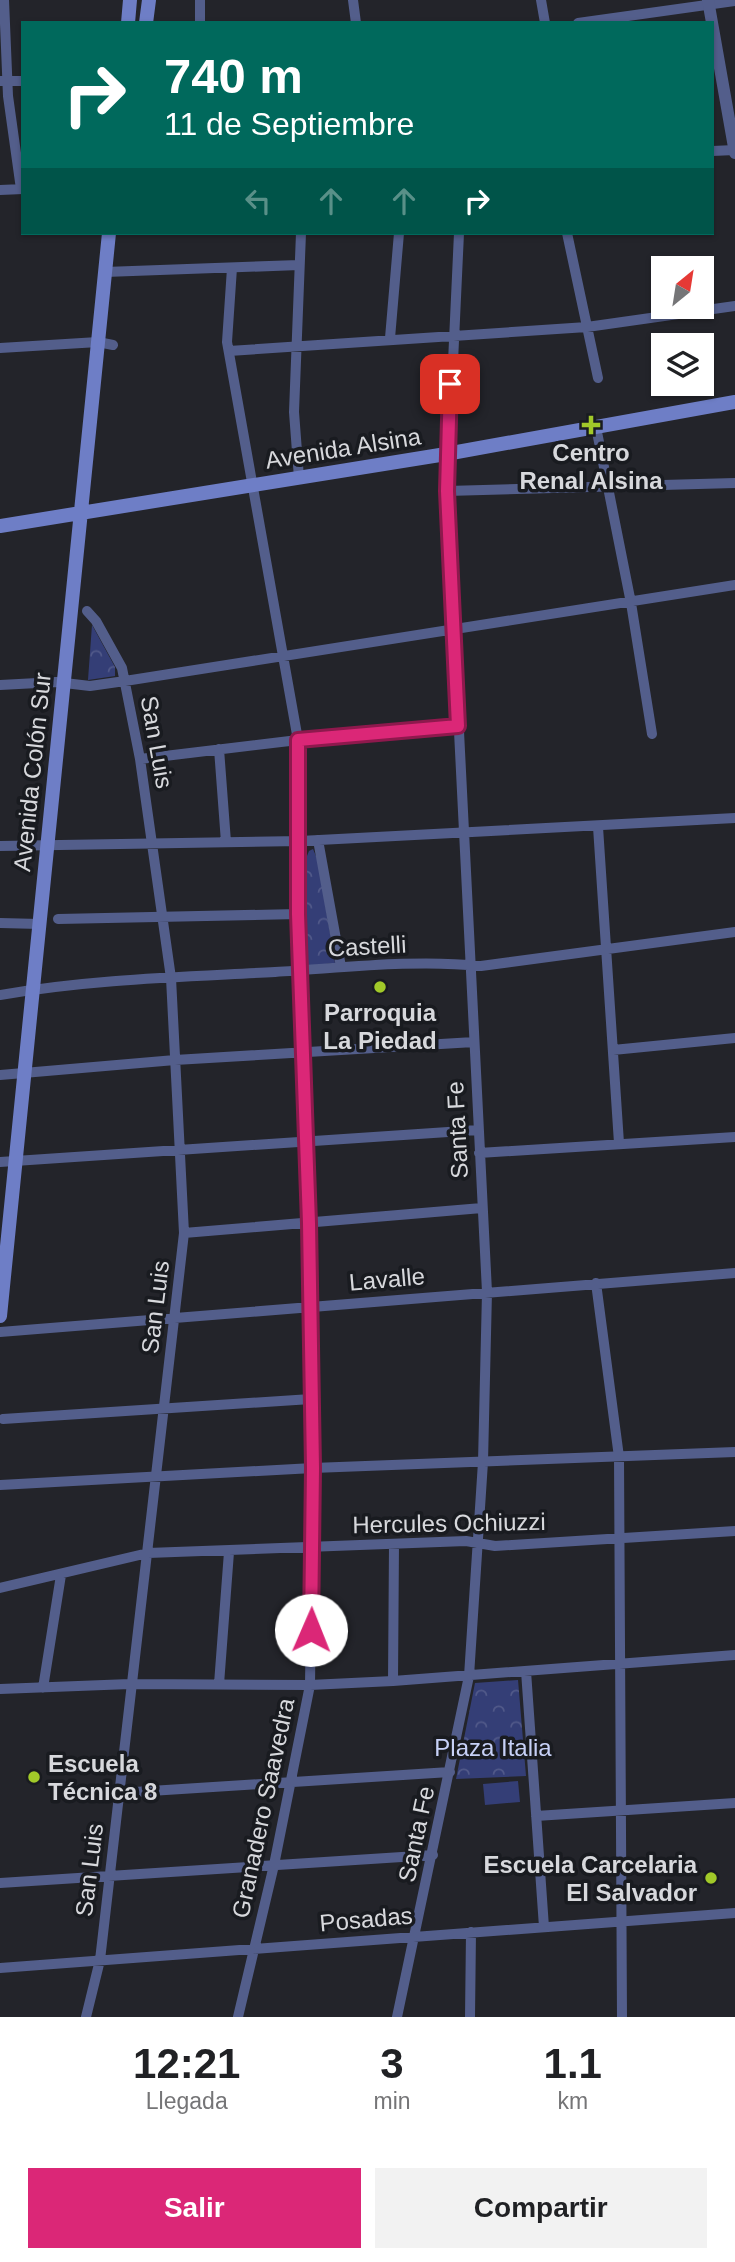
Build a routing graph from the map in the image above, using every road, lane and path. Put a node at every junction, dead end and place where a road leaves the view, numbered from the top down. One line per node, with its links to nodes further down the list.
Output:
1 (4, 0): 17 (street)
2 (131, 0): 9 (main road)
3 (149, 0): 10 (main road)
4 (200, 0): 11 (street)
5 (353, 0): 12 (street)
6 (541, 0): 13 (street)
7 (735, 1): 8 (street)
8 (709, 2): 14 (street); 15 (street)
9 (128, 21)
10 (146, 21)
11 (200, 21)
12 (356, 21)
13 (545, 21)
14 (590, 21)
15 (712, 21)
16 (714, 31): 19 (street)
17 (4, 81): 20 (street)
18 (714, 151): 19 (street)
19 (735, 151)
20 (21, 183)
21 (21, 189): 22 (street)
22 (0, 190)
23 (109, 235): 30 (main road, Avenida Colón Sur)
24 (301, 235): 28 (street)
25 (399, 235): 34 (street)
26 (459, 235): 33 (street, Santa Fe)
27 (568, 235): 32 (street)
28 (299, 265): 29 (street); 37 (street)
29 (232, 268): 30 (street); 39 (street, Granadero Saavedra)
30 (105, 272): 35 (main road, Avenida Colón Sur)
31 (735, 306): 32 (street)
32 (586, 327): 33 (street); 40 (street)
33 (453, 337): 34 (street); 43 (street, Santa Fe)
34 (390, 338): 37 (street)
35 (98, 342): 36 (street); 38 (street); 49 (main road, Avenida Colón Sur)
36 (113, 345)
37 (296, 346): 39 (street); 44 (street)
38 (0, 348)
39 (229, 351): 47 (street, Granadero Saavedra)
40 (598, 378)
41 (735, 402): 42 (main road, Avenida Alsina)
42 (596, 427): 43 (main road, Avenida Alsina); 46 (street)
43 (446, 454): 44 (main road, Avenida Alsina); 48 (street, Santa Fe)
44 (299, 478): 47 (main road, Avenida Alsina)
45 (735, 482): 46 (street)
46 (608, 484): 48 (street); 52 (street)
47 (251, 486): 49 (main road, Avenida Alsina); 55 (street, Granadero Saavedra)
48 (447, 491): 54 (street, Santa Fe)
49 (81, 515): 50 (main road, Avenida Alsina); 57 (main road, Avenida Colón Sur)
50 (0, 526)
51 (735, 585): 52 (street)
52 (631, 603): 54 (street); 60 (street)
53 (87, 611): 56 (street, San Luis)
54 (453, 630): 55 (street); 59 (street, Santa Fe)
55 (284, 656): 56 (street); 61 (street, Granadero Saavedra)
56 (125, 681): 57 (street); 63 (street, San Luis)
57 (64, 683): 58 (street); 70 (main road, Avenida Colón Sur)
58 (0, 685)
59 (458, 726): 61 (street); 66 (street, Santa Fe)
60 (652, 734)
61 (298, 740): 62 (street); 68 (street, Granadero Saavedra)
62 (219, 749): 63 (street); 69 (street)
63 (140, 759): 71 (street, San Luis)
64 (735, 818): 65 (street)
65 (598, 827): 66 (street); 79 (street)
66 (464, 834): 67 (street); 80 (street, Santa Fe)
67 (318, 840): 68 (street); 81 (street)
68 (300, 841): 69 (street); 73 (street, Granadero Saavedra)
69 (226, 842): 71 (street)
70 (49, 845): 71 (street); 72 (street); 77 (main road, Avenida Colón Sur)
71 (153, 845): 74 (street, San Luis)
72 (0, 846)
73 (298, 914): 74 (street); 82 (street, Granadero Saavedra)
74 (163, 917): 75 (street); 83 (street, San Luis)
75 (58, 919)
76 (0, 923): 77 (street)
77 (40, 924): 84 (main road, Avenida Colón Sur)
78 (735, 932): 79 (street, Castelli)
79 (605, 950): 80 (street, Castelli); 88 (street)
80 (471, 965): 81 (street, Castelli); 87 (street, Santa Fe)
81 (341, 967): 82 (street, Castelli)
82 (301, 970): 83 (street, Castelli); 89 (street, Granadero Saavedra)
83 (171, 978): 84 (street, Castelli); 90 (street, San Luis)
84 (33, 989): 85 (street, Castelli); 91 (main road, Avenida Colón Sur)
85 (0, 995)
86 (735, 1038): 88 (street)
87 (474, 1042): 89 (street); 93 (street, Santa Fe)
88 (613, 1049): 96 (street)
89 (303, 1054): 90 (street); 95 (street, Granadero Saavedra)
90 (175, 1060): 91 (street); 97 (street, San Luis)
91 (24, 1074): 92 (street); 99 (main road, Avenida Colón Sur)
92 (0, 1075)
93 (478, 1130): 95 (street); 98 (street, Santa Fe)
94 (735, 1137): 96 (street)
95 (306, 1141): 97 (street); 102 (street, Granadero Saavedra)
96 (619, 1143): 98 (street)
97 (180, 1149): 99 (street); 103 (street, San Luis)
98 (480, 1153): 101 (street, Santa Fe)
99 (15, 1161): 100 (street); 108 (main road, Avenida Colón Sur)
100 (0, 1163)
101 (482, 1208): 102 (street); 106 (street, Santa Fe)
102 (309, 1223): 103 (street); 107 (street, Granadero Saavedra)
103 (184, 1233): 109 (street, San Luis)
104 (735, 1273): 105 (street, Lavalle)
105 (596, 1283): 106 (street, Lavalle); 115 (street)
106 (487, 1292): 107 (street, Lavalle); 116 (street, Santa Fe)
107 (310, 1307): 109 (street, Lavalle); 111 (street, Granadero Saavedra)
108 (0, 1316)
109 (175, 1318): 110 (street, Lavalle); 112 (street, San Luis)
110 (0, 1332)
111 (311, 1399): 112 (street); 117 (street, Granadero Saavedra)
112 (164, 1408): 113 (street); 118 (street, San Luis)
113 (3, 1419)
114 (735, 1452): 115 (street)
115 (619, 1457): 116 (street); 121 (street)
116 (483, 1462): 117 (street); 122 (street, Santa Fe)
117 (313, 1468): 118 (street); 124 (street, Granadero Saavedra)
118 (156, 1476): 119 (street); 126 (street, San Luis)
119 (0, 1485)
120 (735, 1531): 121 (street, Hercules Ochiuzzi)
121 (621, 1538): 122 (street, Hercules Ochiuzzi); 130 (street)
122 (479, 1543): 123 (street, Hercules Ochiuzzi); 132 (street, Santa Fe)
123 (394, 1544): 124 (street, Hercules Ochiuzzi); 133 (street)
124 (313, 1547): 125 (street, Hercules Ochiuzzi); 136 (street, Granadero Saavedra)
125 (229, 1552): 126 (street, Hercules Ochiuzzi); 135 (street)
126 (148, 1553): 127 (street, Hercules Ochiuzzi); 134 (street, San Luis)
127 (61, 1574): 128 (street, Hercules Ochiuzzi); 137 (street)
128 (0, 1588)
129 (735, 1655): 130 (street)
130 (623, 1662): 131 (street); 143 (street)
131 (526, 1671): 132 (street); 144 (street)
132 (469, 1676): 133 (street); 139 (street, Santa Fe)
133 (393, 1681): 136 (street)
134 (130, 1684): 135 (street); 137 (street); 141 (street, San Luis)
135 (219, 1684): 136 (street)
136 (310, 1685): 140 (street, Granadero Saavedra)
137 (43, 1688): 138 (street)
138 (0, 1689)
139 (450, 1772): 140 (street); 145 (street, Santa Fe)
140 (290, 1781): 141 (street); 146 (street, Granadero Saavedra)
141 (120, 1793): 147 (street, San Luis)
142 (735, 1803): 143 (street)
143 (621, 1810): 144 (street); 150 (street)
144 (536, 1816): 151 (street)
145 (433, 1855): 146 (street); 153 (street, Santa Fe)
146 (274, 1865): 147 (street); 154 (street, Granadero Saavedra)
147 (109, 1877): 148 (street); 155 (street, San Luis)
148 (0, 1883)
149 (735, 1913): 150 (street, Posadas)
150 (620, 1922): 151 (street, Posadas); 161 (street)
151 (544, 1927): 152 (street, Posadas)
152 (471, 1932): 153 (street, Posadas); 160 (street)
153 (413, 1936): 154 (street, Posadas); 159 (street, Santa Fe)
154 (255, 1949): 155 (street, Posadas); 158 (street, Granadero Saavedra)
155 (100, 1960): 156 (street, Posadas); 157 (street, San Luis)
156 (0, 1968)
157 (86, 2017)
158 (238, 2017)
159 (397, 2017)
160 (470, 2017)
161 (622, 2017)

